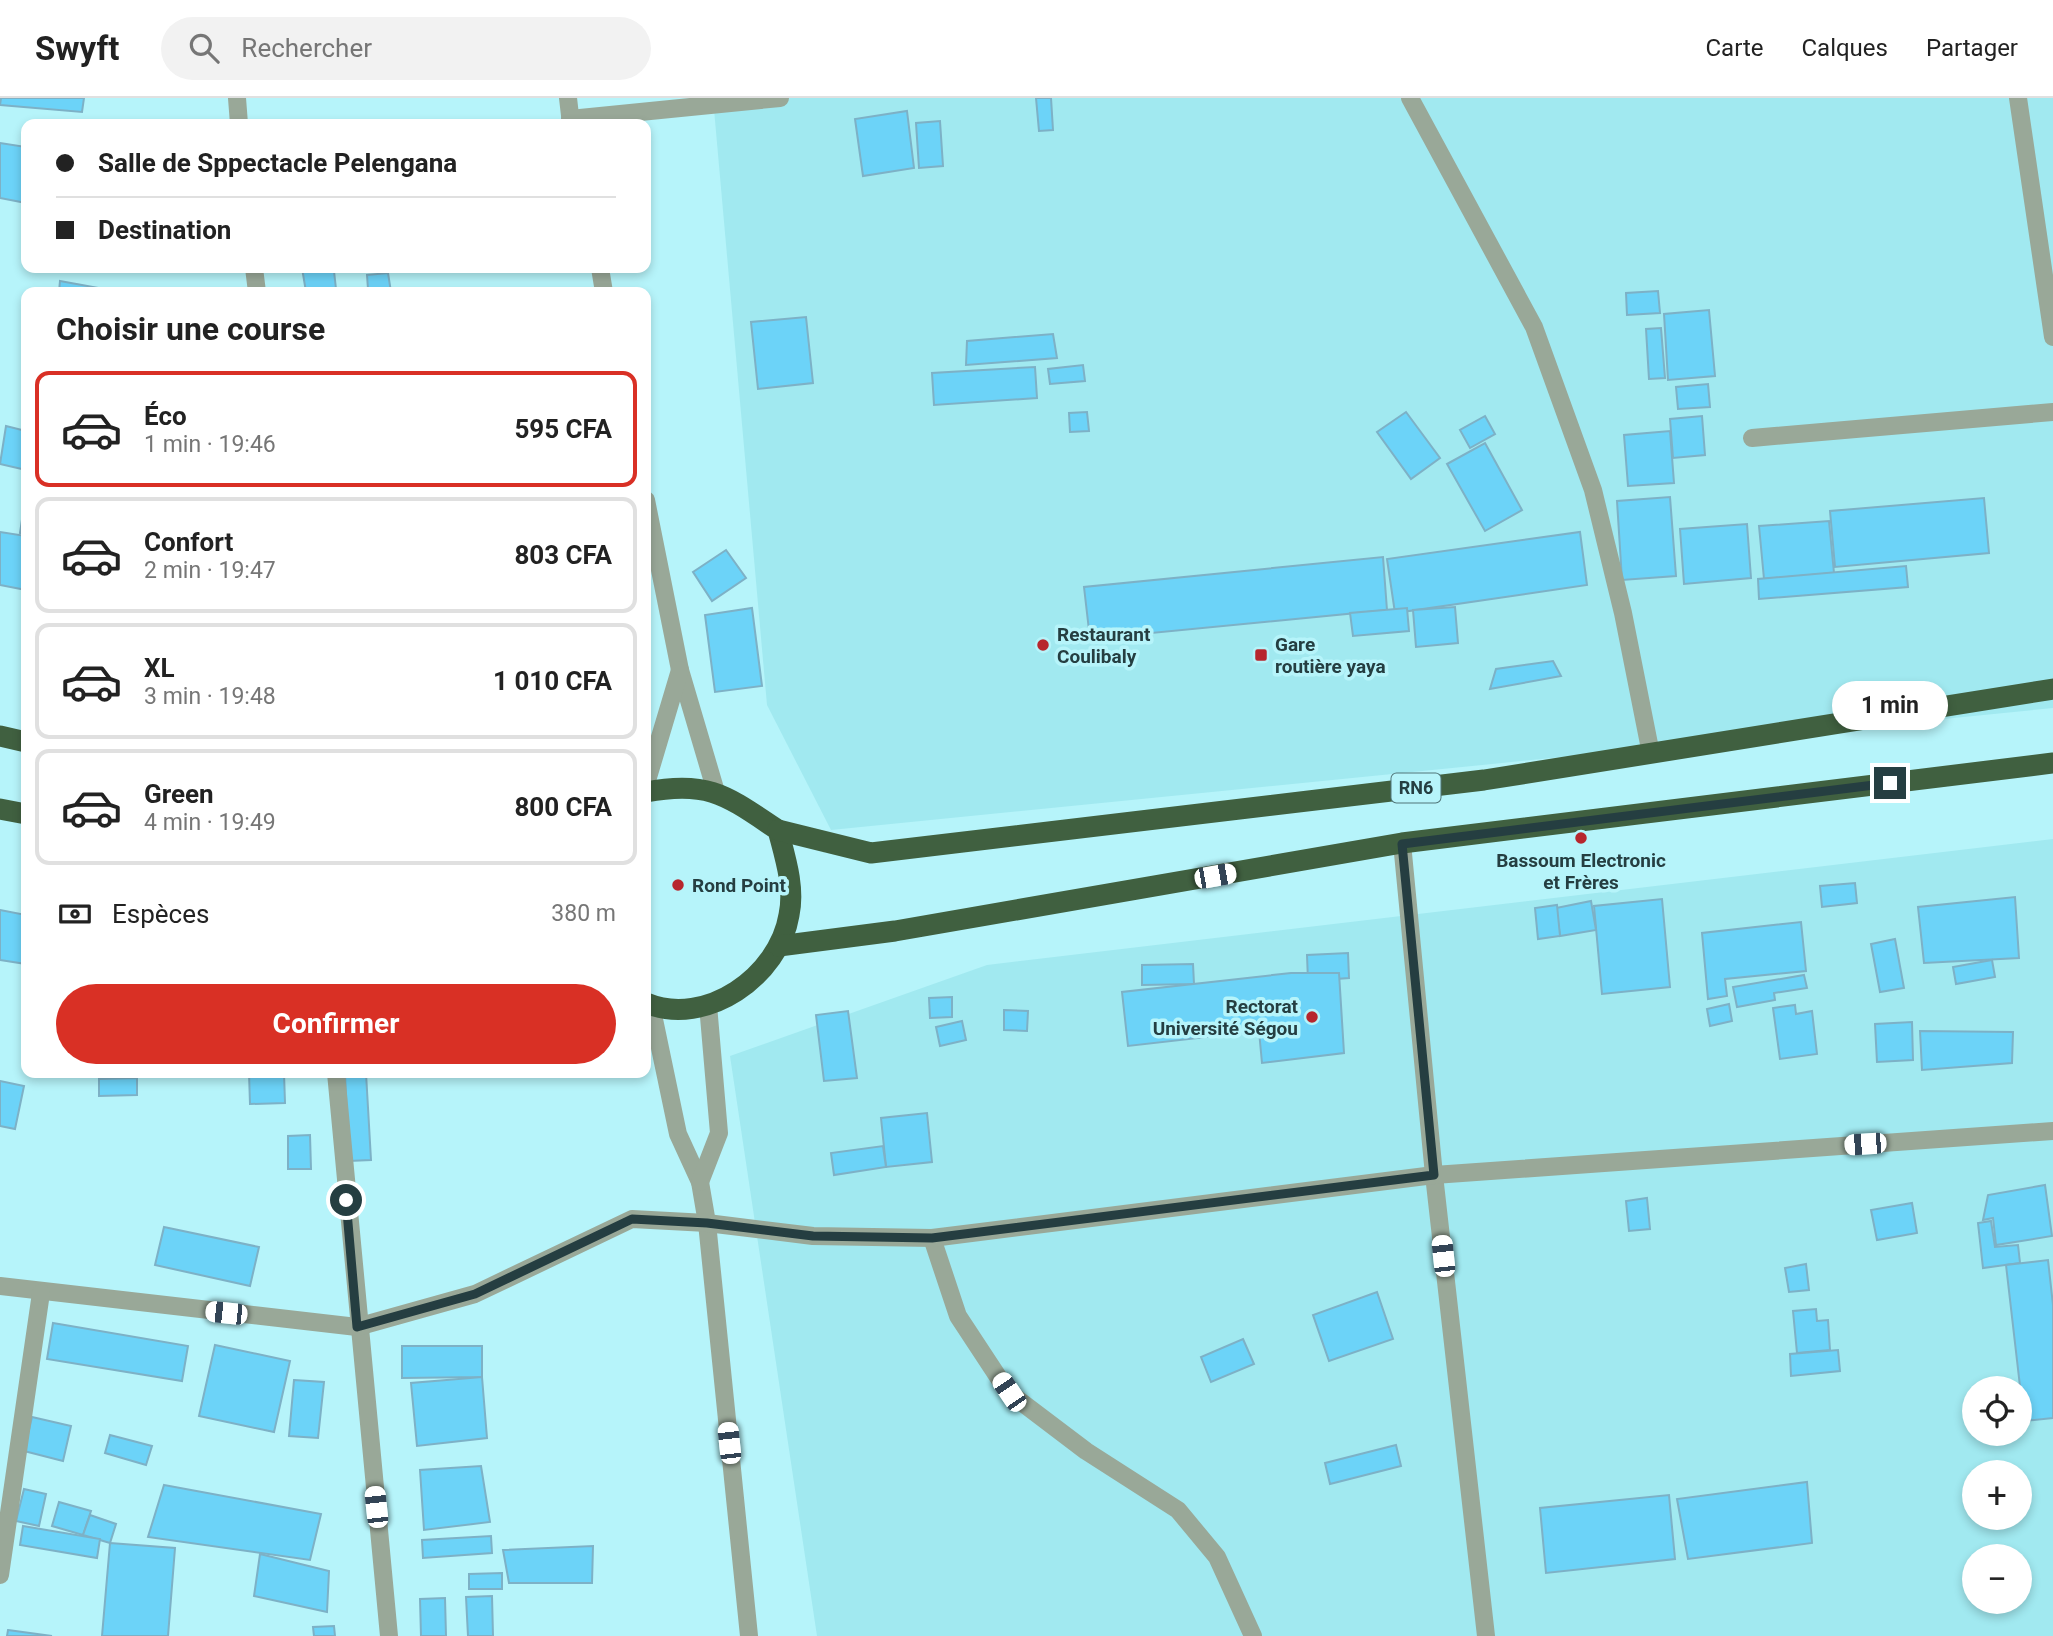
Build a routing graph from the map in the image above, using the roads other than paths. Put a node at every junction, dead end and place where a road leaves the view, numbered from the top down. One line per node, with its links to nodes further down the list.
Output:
1 (237, 98): 6 (street)
2 (568, 98): 7 (street)
3 (780, 98): 8 (street)
4 (1410, 98): 17 (street)
5 (2018, 98): 9 (street)
6 (239, 119)
7 (570, 119)
8 (596, 119)
9 (2053, 337)
10 (2053, 412): 11 (street)
11 (1752, 438)
12 (651, 525): 13 (street)
13 (680, 670): 19 (street); 21 (street)
14 (2053, 689): 17 (highway, RN6)
15 (0, 736): 16 (highway)
16 (21, 741)
17 (1651, 754): 24 (highway, RN6)
18 (2053, 763): 25 (highway)
19 (651, 767)
20 (651, 791): 21 (highway)
21 (716, 792): 24 (highway)
22 (0, 809): 23 (highway)
23 (21, 813)
24 (778, 830): 26 (highway)
25 (1402, 844): 26 (highway); 32 (street)
26 (779, 946): 28 (highway)
27 (651, 1004): 28 (highway)
28 (708, 1004): 33 (street)
29 (651, 1013): 33 (street)
30 (336, 1078): 38 (street)
31 (2053, 1130): 32 (street)
32 (1434, 1175): 35 (street); 43 (street)
33 (700, 1182): 34 (street)
34 (707, 1223): 35 (street); 38 (street); 41 (street)
35 (932, 1238): 42 (street)
36 (0, 1286): 37 (street)
37 (41, 1293): 38 (street); 39 (street)
38 (357, 1327): 40 (street)
39 (0, 1575)
40 (389, 1636)
41 (749, 1636)
42 (1253, 1636)
43 (1486, 1636)

